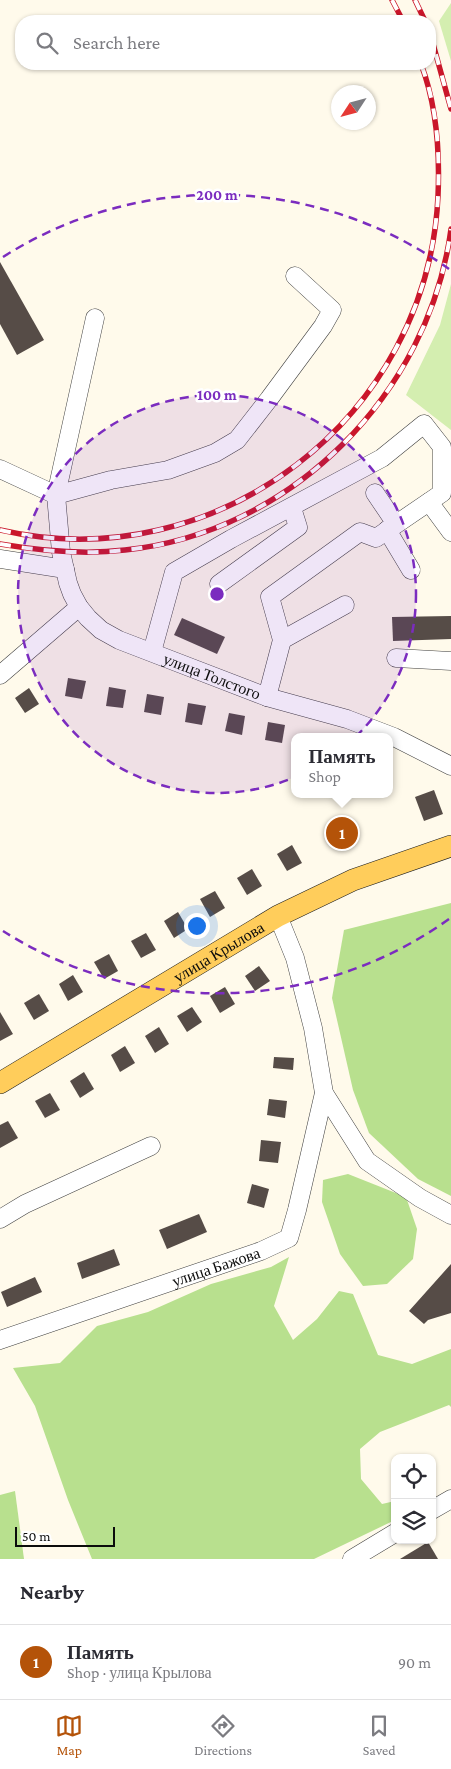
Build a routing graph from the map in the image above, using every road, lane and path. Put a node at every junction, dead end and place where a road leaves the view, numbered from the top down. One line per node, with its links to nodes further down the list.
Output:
1 (295, 276): 5 (street)
2 (95, 318): 5 (street, улица Толстого)
3 (0, 469): 5 (street)
4 (375, 493): 8 (street)
5 (56, 495): 11 (street, улица Толстого)
6 (429, 502): 7 (street); 8 (street); 9 (street)
7 (292, 508): 13 (street); 17 (street)
8 (392, 527): 12 (street); 16 (street)
9 (451, 532)
10 (0, 559): 11 (street)
11 (65, 569): 15 (street, улица Толстого)
12 (411, 570)
13 (220, 584)
14 (345, 605): 16 (street)
15 (80, 608): 17 (street, улица Толстого); 20 (street)
16 (282, 640): 21 (street)
17 (152, 652): 21 (street, улица Толстого)
18 (396, 658): 19 (street)
19 (451, 661)
20 (0, 675)
21 (268, 697): 22 (street, улица Толстого)
22 (384, 733)
23 (393, 737): 24 (street, улица Толстого)
24 (451, 766)
25 (451, 846): 26 (main road, улица Крылова)
26 (278, 916): 27 (main road, улица Крылова); 28 (street)
27 (0, 1083)
28 (324, 1093): 30 (street); 32 (street, улица Бажова)
29 (151, 1146): 31 (street)
30 (451, 1215)
31 (0, 1219)
32 (0, 1340)
33 (451, 1499): 34 (street)
34 (436, 1508)
35 (391, 1535): 36 (street)
36 (352, 1559)

